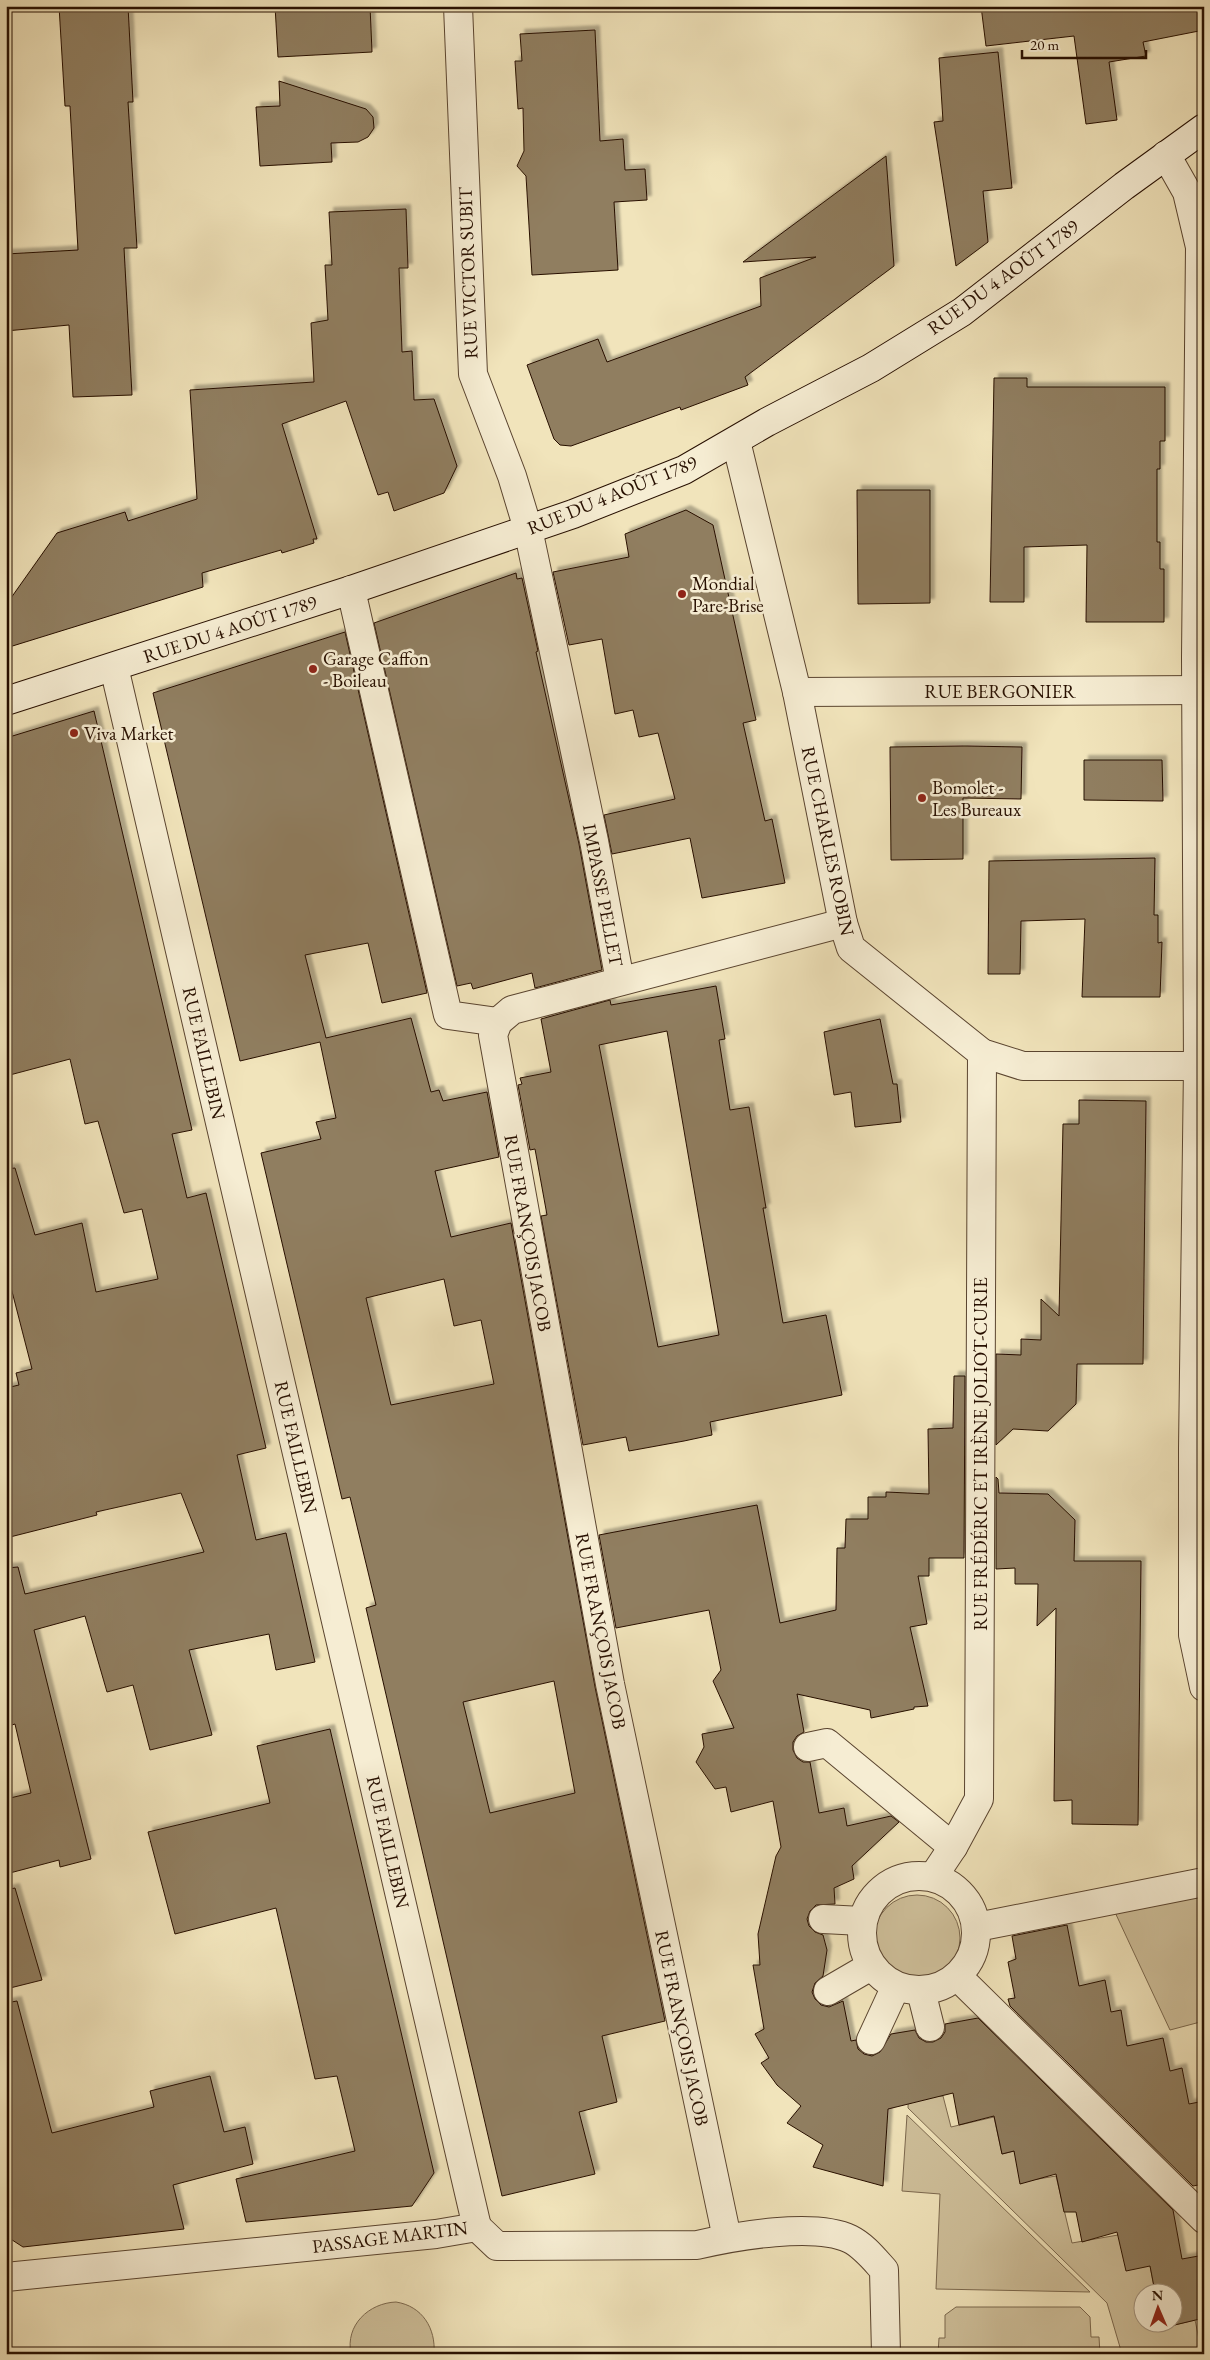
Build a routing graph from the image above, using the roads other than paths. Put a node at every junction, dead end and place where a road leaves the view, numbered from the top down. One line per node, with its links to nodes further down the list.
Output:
1 (458, 6): 5 (street, RUE VICTOR SUBIT)
2 (1204, 128): 3 (street, RUE DU 4 AOÛT 1789)
3 (1166, 155): 4 (street, RUE DU 4 AOÛT 1789); 8 (street)
4 (736, 441): 5 (street, RUE DU 4 AOÛT 1789); 9 (street, RUE CHARLES ROBIN)
5 (528, 529): 6 (street, RUE DU 4 AOÛT 1789); 12 (street, IMPASSE PELLET)
6 (351, 590): 7 (street, RUE DU 4 AOÛT 1789); 13 (street)
7 (114, 667): 10 (street, RUE DU 4 AOÛT 1789); 32 (street, RUE FAILLEBIN)
8 (1200, 690): 9 (street, RUE BERGONIER); 15 (street)
9 (796, 692): 11 (street, RUE CHARLES ROBIN)
10 (6, 701)
11 (843, 923): 12 (street); 14 (street, RUE CHARLES ROBIN)
12 (620, 981): 13 (street, IMPASSE PELLET)
13 (498, 1022): 33 (street, RUE FRANÇOIS JACOB)
14 (982, 1053): 15 (street, RUE CHARLES ROBIN); 19 (street, RUE FRÉDÉRIC ET IRÈNE JOLIOT-CURIE)
15 (1201, 1066): 16 (street)
16 (1198, 1448): 17 (street)
17 (1204, 1687)
18 (808, 1747): 19 (street)
19 (953, 1847): 20 (street, RUE FRÉDÉRIC ET IRÈNE JOLIOT-CURIE)
20 (933, 1877): 23 (street); 24 (street)
21 (1204, 1882): 24 (street)
22 (823, 1919): 23 (street)
23 (862, 1921): 25 (street)
24 (977, 1927): 26 (street)
25 (871, 1966): 27 (street); 28 (street)
26 (957, 1976): 27 (street); 31 (street)
27 (909, 1988): 29 (street); 30 (street)
28 (828, 1991)
29 (930, 2027)
30 (872, 2040)
31 (1204, 2219)
32 (477, 2227): 33 (street, PASSAGE MARTIN); 34 (street, PASSAGE MARTIN)
33 (727, 2238): 35 (street, PASSAGE MARTIN)
34 (6, 2277)
35 (886, 2354)

